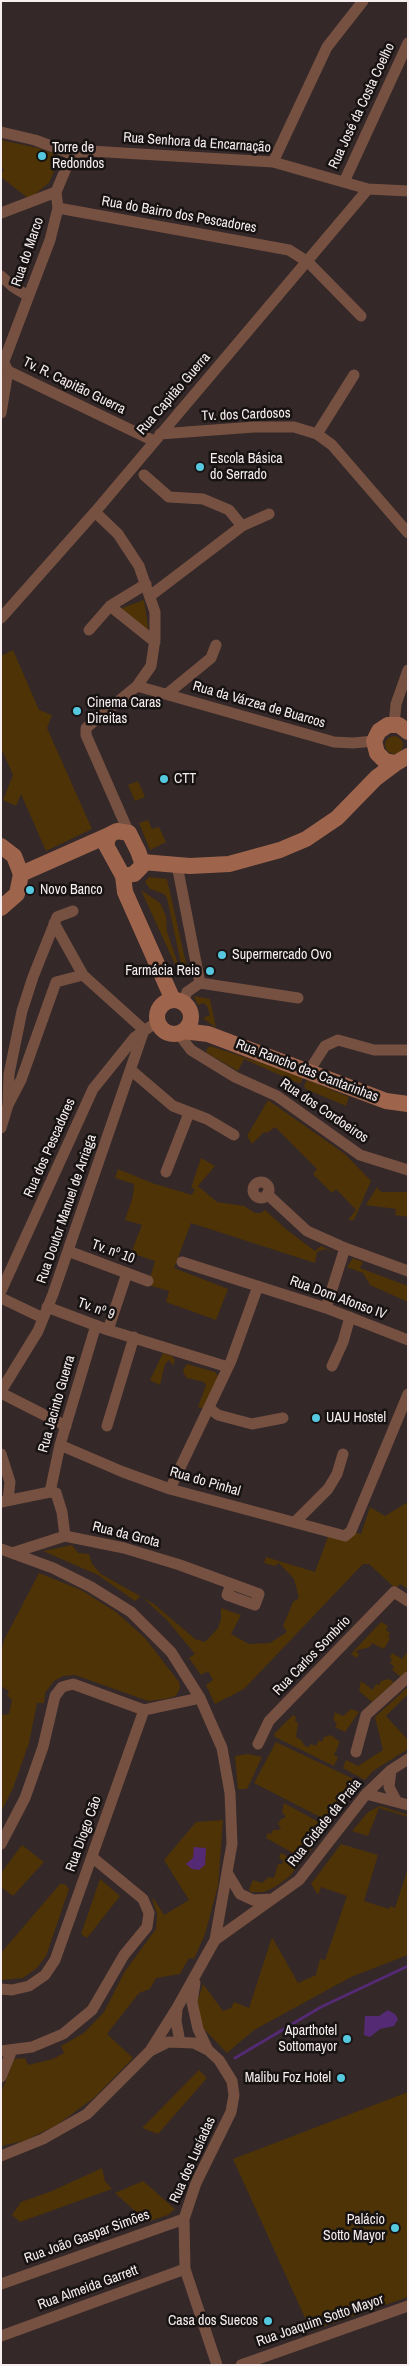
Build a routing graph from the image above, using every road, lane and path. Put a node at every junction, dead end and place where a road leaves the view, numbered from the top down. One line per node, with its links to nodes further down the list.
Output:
1 (363, 1): 5 (street)
2 (408, 43): 6 (street, Rua José da Costa Coelho)
3 (1, 132): 4 (street)
4 (72, 154): 5 (street, Rua Senhora da Encarnação); 9 (street)
5 (273, 162): 6 (street, Rua Senhora da Encarnação)
6 (344, 182): 7 (street, Rua Senhora da Encarnação)
7 (368, 189): 8 (street, Rua Senhora da Encarnação); 12 (street, Rua Capitão Guerra)
8 (408, 191)
9 (56, 192): 10 (street); 11 (street)
10 (58, 208): 12 (street, Rua do Bairro dos Pescadores); 14 (street, Rua do Marco)
11 (1, 214)
12 (308, 262): 15 (street, Rua do Bairro dos Pescadores); 20 (street, Rua Capitão Guerra)
13 (1, 276): 14 (street)
14 (28, 296): 16 (street, Rua do Marco)
15 (362, 316)
16 (4, 364): 18 (street, Rua do Marco); 20 (street, Tv. R. Capitão Guerra)
17 (354, 375): 19 (street)
18 (1, 413)
19 (317, 434): 20 (street, Tv. dos Cardosos); 25 (street, Tv. dos Cardosos)
20 (157, 438): 22 (street, Rua Capitão Guerra)
21 (144, 475): 24 (street)
22 (95, 512): 26 (street); 29 (street, Rua Capitão Guerra)
23 (269, 514): 24 (street)
24 (242, 526): 27 (street)
25 (408, 533)
26 (146, 584): 27 (street); 28 (street)
27 (150, 596): 31 (street)
28 (110, 606): 30 (street); 31 (street)
29 (1, 618)
30 (88, 630)
31 (155, 642): 34 (street)
32 (216, 645): 35 (street)
33 (408, 670): 36 (street)
34 (137, 686): 35 (street, Rua da Várzea de Buarcos); 40 (street)
35 (167, 694): 37 (street, Rua da Várzea de Buarcos)
36 (401, 728): 37 (main road)
37 (375, 747): 38 (main road); 39 (main road)
38 (402, 759): 39 (main road)
39 (376, 778): 46 (main road)
40 (129, 833): 41 (main road); 45 (main road)
41 (109, 835): 43 (main road); 44 (main road)
42 (1, 846): 47 (main road)
43 (86, 847): 44 (main road); 47 (main road)
44 (110, 854): 48 (main road, Rua Rancho das Cantarinhas)
45 (142, 862): 46 (main road); 48 (main road)
46 (177, 865): 53 (street)
47 (21, 874): 49 (main road)
48 (123, 876): 55 (main road, Rua Rancho das Cantarinhas)
49 (2, 909)
50 (73, 911): 51 (street)
51 (54, 923): 52 (street); 63 (street)
52 (83, 975): 56 (street); 63 (street)
53 (200, 983): 54 (street); 55 (street)
54 (298, 998)
55 (182, 1006): 56 (main road); 57 (main road); 58 (main road, Rua Rancho das Cantarinhas)
56 (151, 1026): 57 (main road); 61 (street, Rua Doutor Manuel de Arriaga); 78 (street, Rua dos Pescadores)
57 (180, 1032): 58 (main road, Rua Rancho das Cantarinhas); 60 (street, Rua dos Cordoeiros)
58 (208, 1034): 60 (street); 62 (main road, Rua Rancho das Cantarinhas)
59 (408, 1050): 62 (street)
60 (200, 1056): 68 (street, Rua dos Cordoeiros)
61 (132, 1071): 65 (street); 72 (street, Rua Doutor Manuel de Arriaga)
62 (309, 1071): 64 (main road, Rua Rancho das Cantarinhas)
63 (8, 1104): 66 (street)
64 (408, 1104)
65 (189, 1113): 67 (street); 69 (street)
66 (1, 1128)
67 (234, 1134)
68 (408, 1170)
69 (166, 1172)
70 (267, 1194): 71 (street)
71 (345, 1248): 74 (street); 81 (street)
72 (68, 1251): 75 (street, Tv. nº 10); 80 (street, Rua Doutor Manuel de Arriaga)
73 (182, 1262): 77 (street, Rua Dom Afonso IV)
74 (408, 1271)
75 (127, 1273): 76 (street, Tv. nº 10); 85 (street)
76 (148, 1280)
77 (258, 1286): 81 (street, Rua Dom Afonso IV); 89 (street)
78 (1, 1290)
79 (1, 1298): 83 (street)
80 (47, 1307): 83 (street, Rua Doutor Manuel de Arriaga); 84 (street, Tv. nº 9)
81 (326, 1308): 82 (street, Rua Dom Afonso IV)
82 (350, 1317): 87 (street, Rua Dom Afonso IV); 88 (street)
83 (43, 1318): 90 (street, Rua Doutor Manuel de Arriaga)
84 (96, 1325): 85 (street, Tv. nº 9); 94 (street, Rua Jacinto Guerra)
85 (108, 1330): 86 (street, Tv. nº 9)
86 (134, 1337): 89 (street, Tv. nº 9); 95 (street)
87 (408, 1340)
88 (332, 1366)
89 (228, 1367): 92 (street)
90 (1, 1392): 94 (street)
91 (408, 1394): 102 (street, Rua do Pinhal)
92 (209, 1408): 93 (street); 99 (street)
93 (283, 1418)
94 (66, 1426): 96 (street, Rua Jacinto Guerra)
95 (107, 1426)
96 (60, 1445): 99 (street, Rua do Pinhal); 100 (street, Rua Jacinto Guerra)
97 (1, 1454): 101 (street)
98 (343, 1454): 102 (street)
99 (170, 1489): 102 (street, Rua do Pinhal)
100 (50, 1492): 101 (street); 103 (street)
101 (4, 1501)
102 (295, 1522)
103 (65, 1536): 104 (street, Rua da Grota); 105 (street, Rua da Grota)
104 (6, 1551): 108 (street)
105 (231, 1584)
106 (408, 1601): 110 (street, Rua Carlos Sombrio)
107 (408, 1677): 111 (street)
108 (202, 1704): 109 (street); 118 (street)
109 (144, 1710): 116 (street); 117 (street, Rua Diogo Cão)
110 (258, 1744)
111 (356, 1752)
112 (408, 1759): 113 (street, Rua Cidade da Praia)
113 (391, 1770): 114 (street, Rua Cidade da Praia); 115 (street)
114 (366, 1794): 115 (street); 120 (street, Rua Cidade da Praia)
115 (403, 1804)
116 (1, 1844)
117 (92, 1857): 125 (street, Rua Diogo Cão); 129 (street)
118 (228, 1874): 119 (street); 121 (street)
119 (243, 1896): 120 (street); 121 (street); 122 (street)
120 (275, 1899): 122 (street, Rua Cidade da Praia)
121 (222, 1904): 122 (street); 123 (street)
122 (243, 1920): 123 (street, Rua Cidade da Praia)
123 (215, 1940): 124 (street)
124 (196, 1974): 126 (street); 127 (street, Rua dos Lusíadas)
125 (1, 1989)
126 (178, 2008): 128 (street); 131 (street)
127 (193, 2014): 128 (street); 130 (street, Rua dos Lusíadas)
128 (180, 2042): 130 (street); 131 (street)
129 (7, 2050): 132 (street)
130 (208, 2050): 134 (street, Rua dos Lusíadas)
131 (150, 2052): 133 (street)
132 (1, 2077)
133 (1, 2156)
134 (184, 2218): 135 (street, Rua dos Lusíadas); 136 (street, Rua João Gaspar Simões)
135 (185, 2269): 138 (street, Rua Almeida Garrett); 139 (street, Rua dos Lusíadas)
136 (1, 2284)
137 (408, 2306): 140 (street, Rua Joaquim Sotto Mayor)
138 (1, 2336)
139 (217, 2365)
140 (241, 2365)

